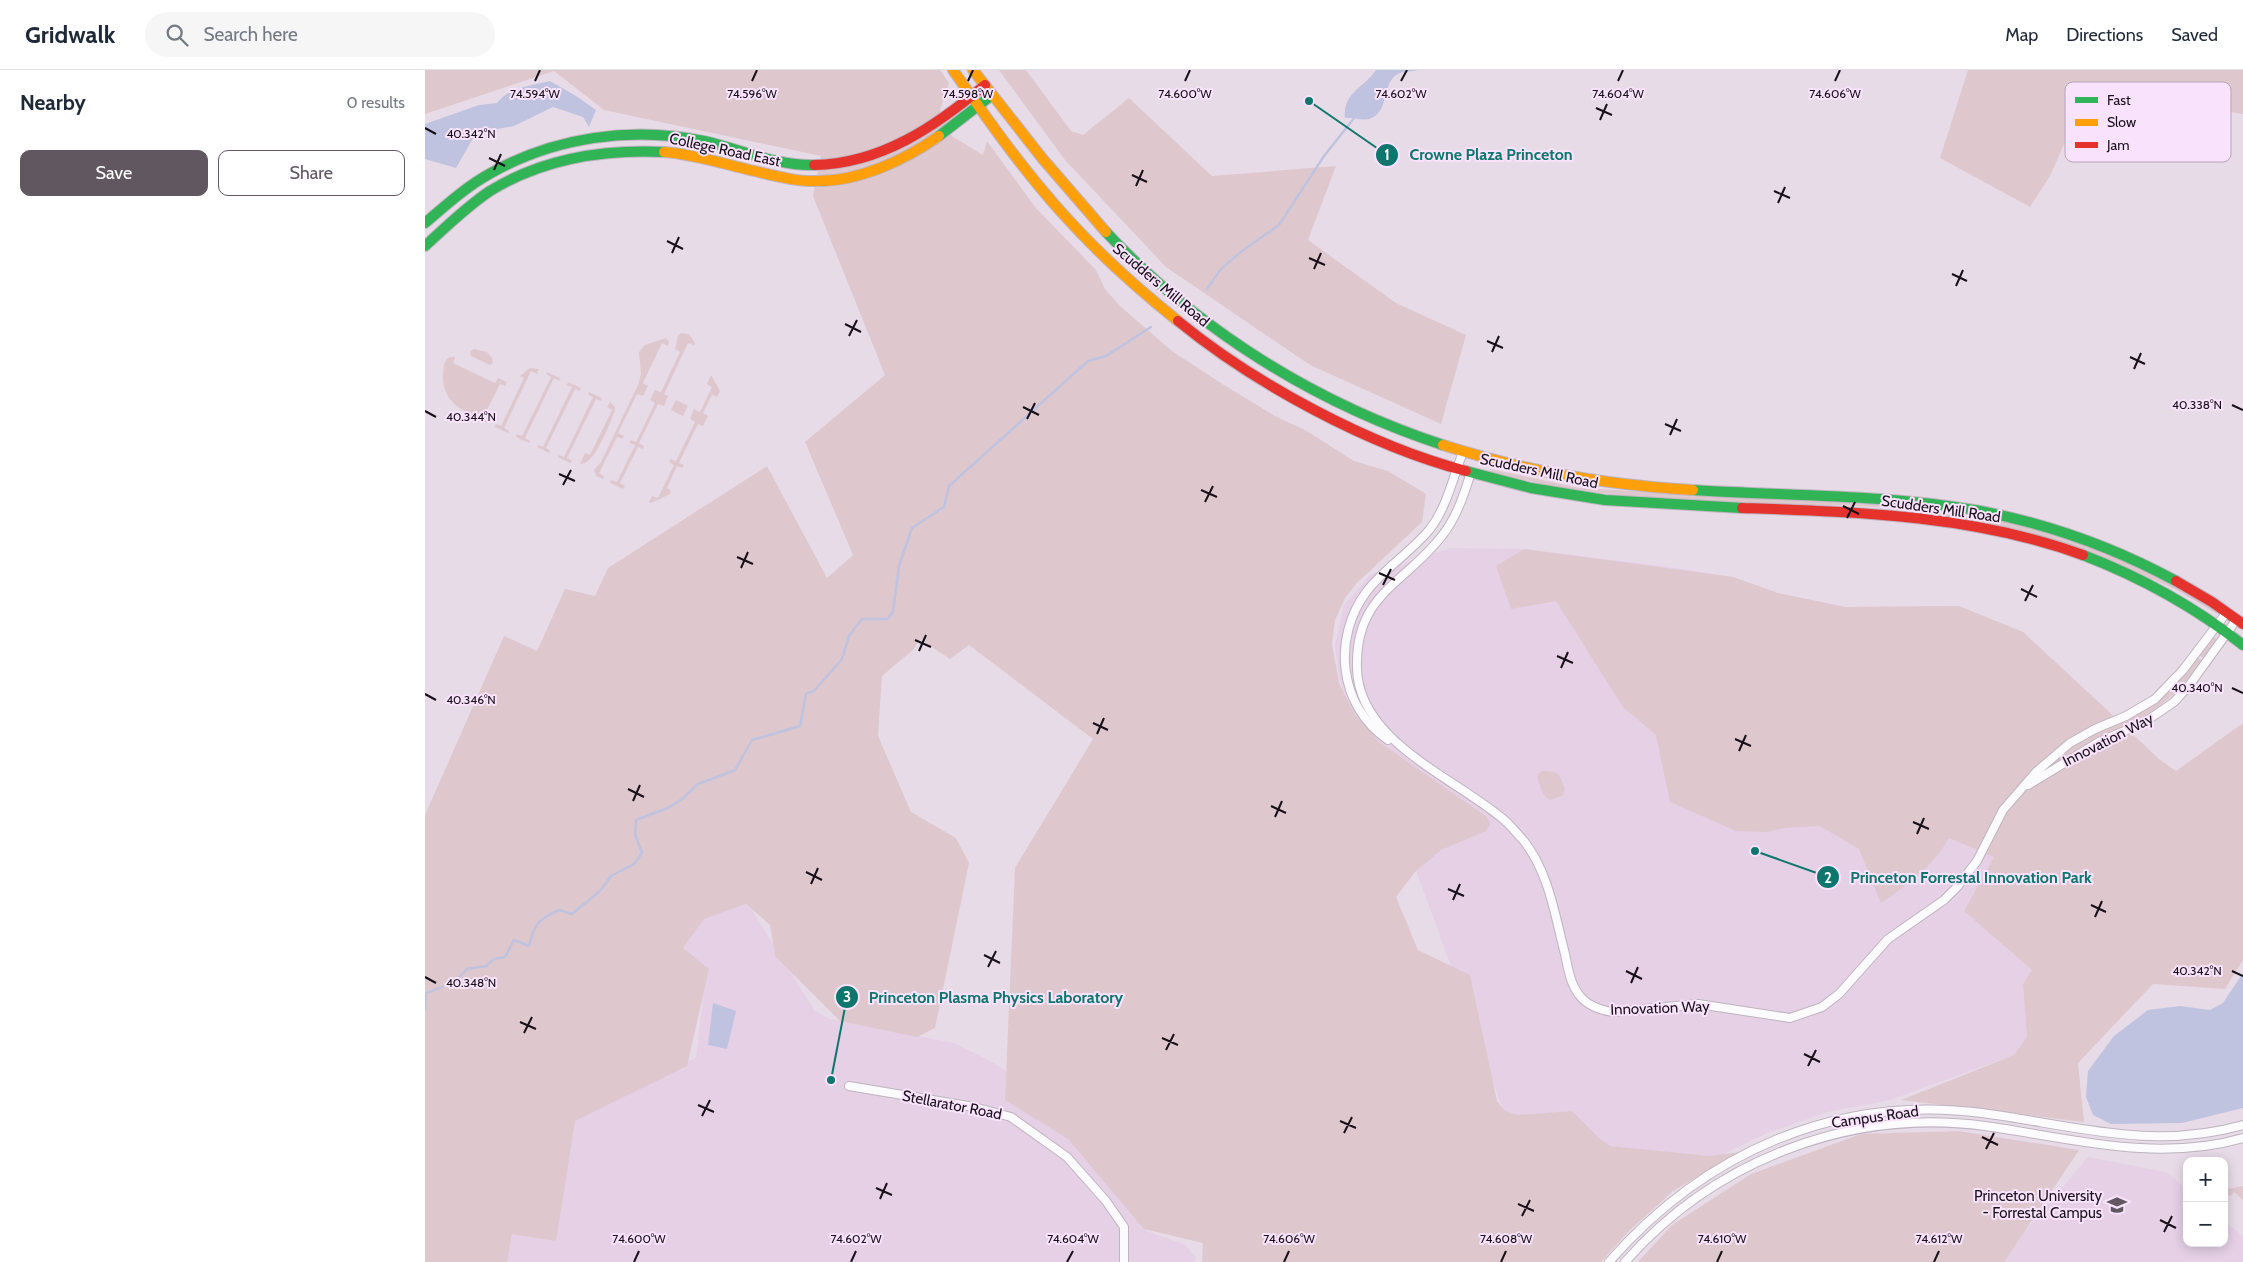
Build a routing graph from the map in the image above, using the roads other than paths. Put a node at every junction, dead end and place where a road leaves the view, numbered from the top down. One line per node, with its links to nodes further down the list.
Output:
1 (953, 70): 5 (main road, Scudders Mill Road)
2 (973, 70): 3 (main road, Scudders Mill Road)
3 (985, 85): 4 (main road, Scudders Mill Road); 5 (main road, College Road East)
4 (992, 95): 6 (main road, College Road East); 9 (main road, Scudders Mill Road)
5 (971, 97): 6 (main road, Scudders Mill Road); 7 (main road, College Road East)
6 (979, 107): 8 (main road, College Road East); 10 (main road, Scudders Mill Road)
7 (425, 223)
8 (425, 246)
9 (1463, 452): 10 (street, Innovation Way); 12 (main road, Scudders Mill Road)
10 (1457, 468): 11 (main road, Scudders Mill Road); 18 (street, Innovation Way)
11 (1471, 472): 14 (main road, Scudders Mill Road); 18 (street, Innovation Way)
12 (2227, 612): 13 (main road, Scudders Mill Road); 14 (street, Innovation Way)
13 (2240, 622): 15 (street, Innovation Way)
14 (2218, 625): 15 (main road, Scudders Mill Road); 17 (street, Innovation Way)
15 (2228, 632): 16 (main road, Scudders Mill Road); 19 (street, Innovation Way)
16 (2243, 645)
17 (2079, 738): 19 (street); 20 (street, Innovation Way)
18 (1405, 749): 20 (street, Innovation Way)
19 (2085, 750): 20 (street, Innovation Way)
20 (2018, 791)
21 (849, 1086): 24 (street, Stellarator Road)
22 (2243, 1125): 25 (street, Campus Road)
23 (2243, 1138): 26 (street, Campus Road)
24 (1124, 1262)
25 (1609, 1262)
26 (1625, 1262)

